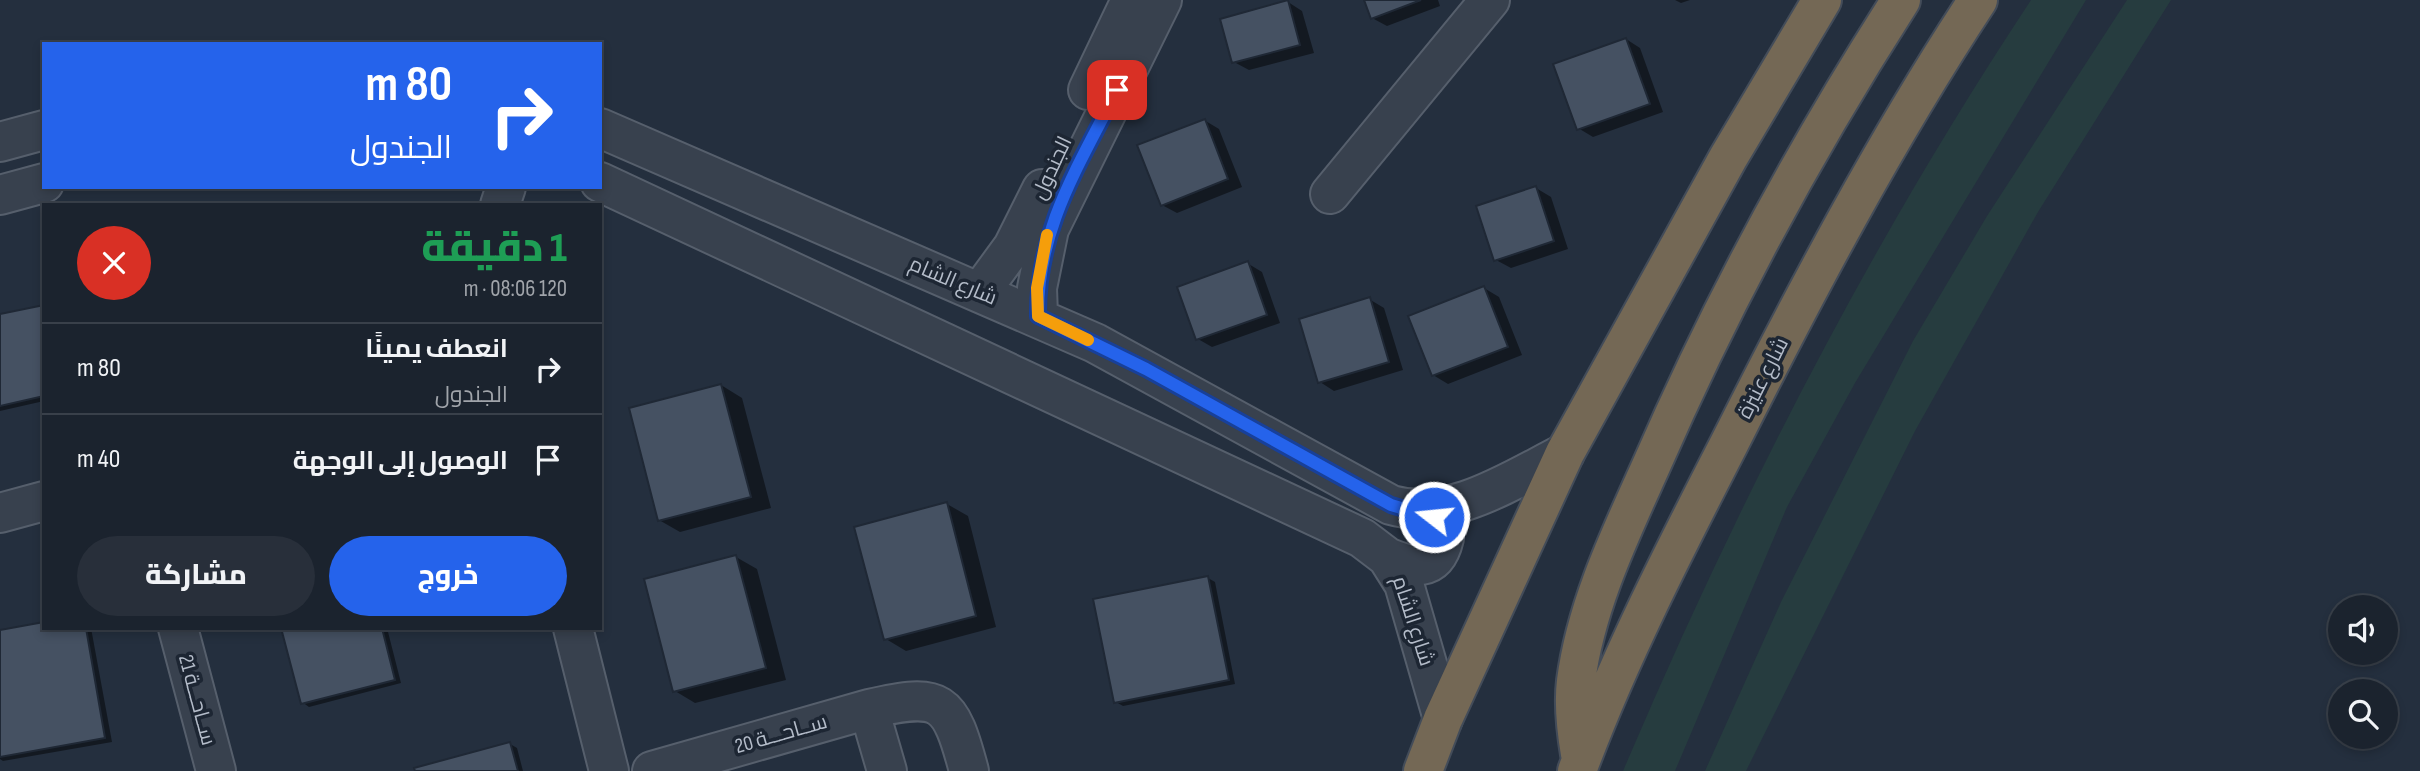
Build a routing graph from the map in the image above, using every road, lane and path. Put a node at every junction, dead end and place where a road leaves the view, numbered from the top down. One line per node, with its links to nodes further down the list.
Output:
1 (1131, 0): 14 (street, الجندول)
2 (1162, 0): 15 (street, الجندول)
3 (1490, 0): 12 (street)
4 (1822, 0): 16 (highway)
5 (1901, 0): 25 (highway)
6 (1978, 0): 25 (highway, شارع عنيزة)
7 (602, 129): 14 (street, شارع الشام)
8 (42, 131): 9 (street)
9 (0, 142)
10 (602, 183): 20 (street, شارع الشام)
11 (42, 184): 13 (street)
12 (1330, 194)
13 (0, 195)
14 (980, 292): 15 (street, شارع الشام)
15 (1038, 316): 18 (street, شارع الشام)
16 (1565, 453): 18 (street, شارع الشام); 24 (highway)
17 (42, 502): 19 (street)
18 (1429, 511): 20 (street)
19 (0, 513)
20 (1387, 557): 24 (street, شارع الشام)
21 (179, 630): 26 (street, ســاحـــة 21)
22 (574, 630): 27 (street)
23 (870, 709): 28 (street, ســاحـــة 20); 29 (street); 30 (street, ســاحـــة 20)
24 (1443, 719): 31 (highway)
25 (1579, 765)
26 (216, 771)
27 (609, 771)
28 (652, 771)
29 (887, 771)
30 (969, 771)
31 (1423, 771)

